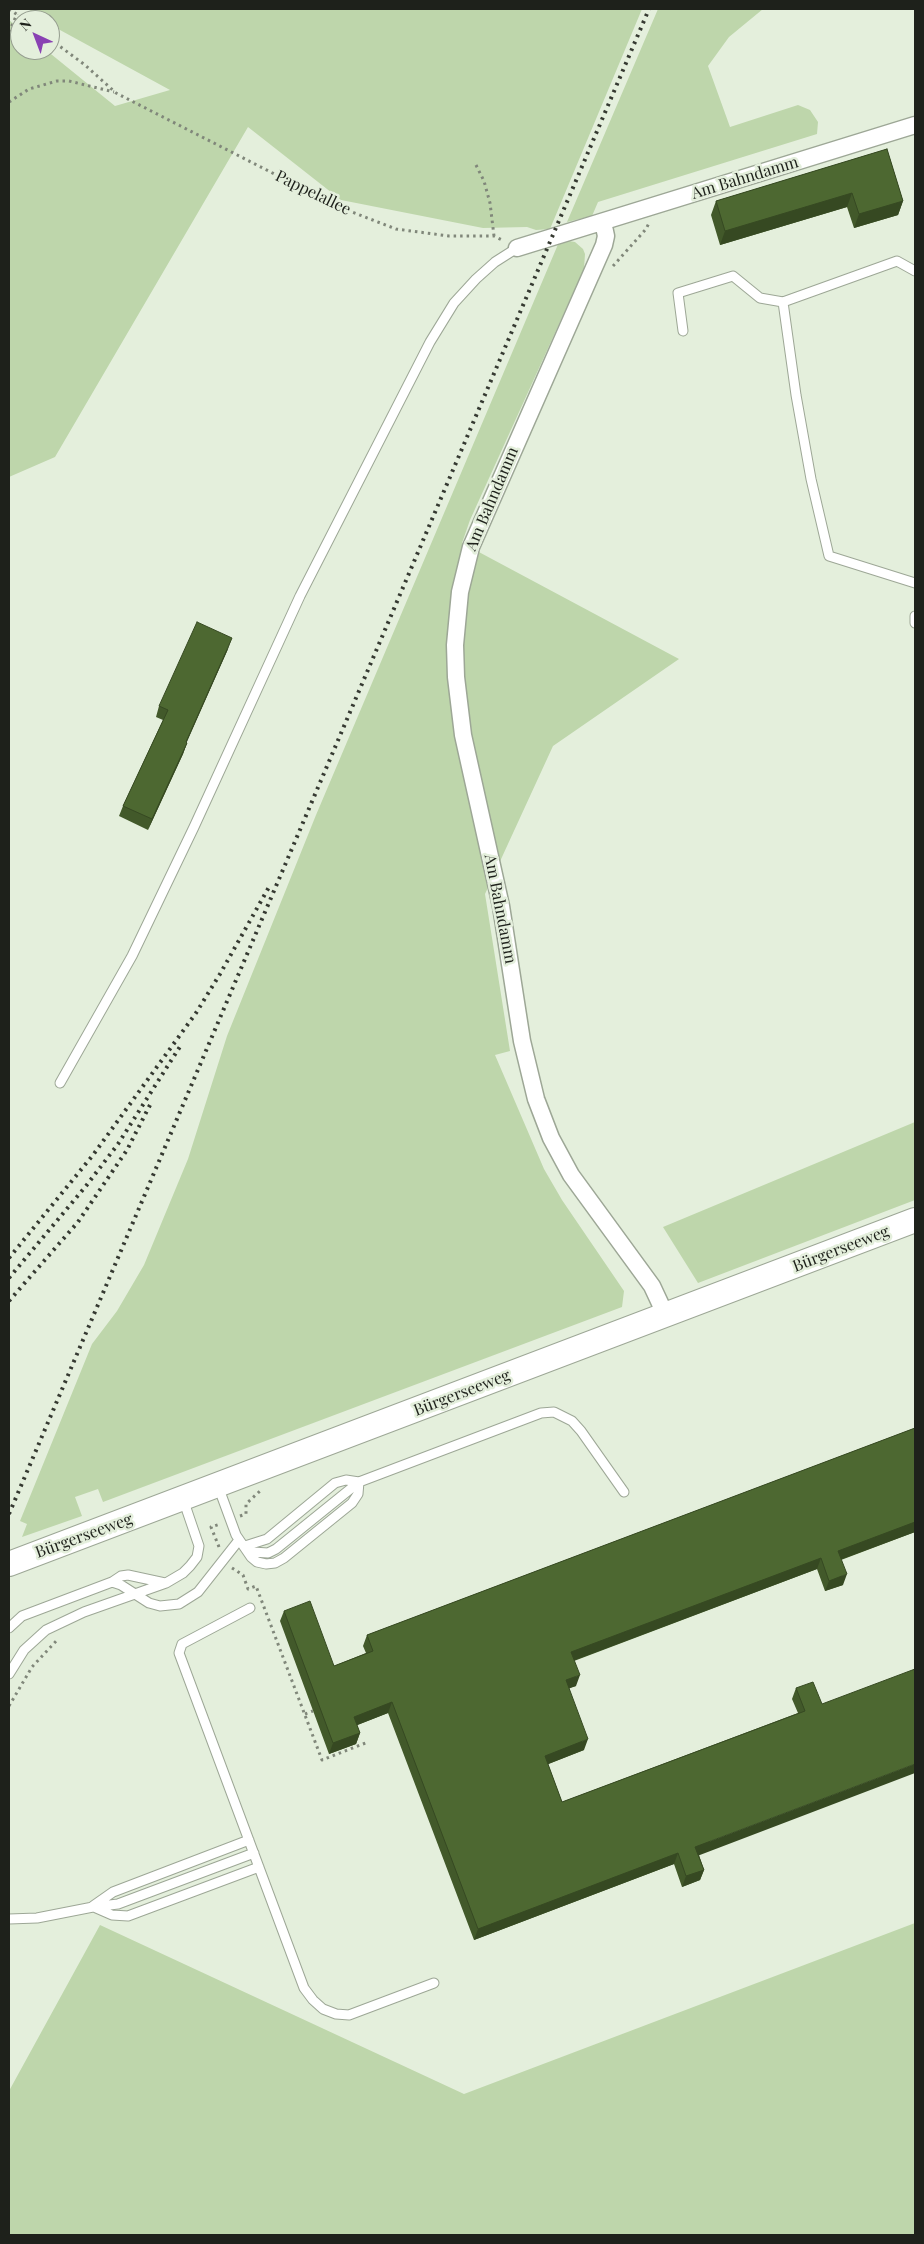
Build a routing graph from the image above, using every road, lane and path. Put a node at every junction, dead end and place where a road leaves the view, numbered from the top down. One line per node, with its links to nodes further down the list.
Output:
1 (60, 46): 2 (path, Pappelallee)
2 (116, 93): 3 (path); 8 (path, Pappelallee)
3 (9, 102)
4 (915, 125): 6 (street, Am Bahndamm)
5 (476, 165): 8 (path)
6 (648, 208): 7 (street, Am Bahndamm); 10 (path)
7 (604, 222): 9 (street); 19 (street, Am Bahndamm)
8 (494, 236): 9 (path, Pappelallee)
9 (517, 248): 17 (lane)
10 (611, 269)
11 (915, 271): 12 (lane)
12 (783, 302): 13 (lane); 14 (lane)
13 (683, 330)
14 (915, 582)
15 (915, 616): 16 (lane)
16 (915, 623)
17 (60, 1083)
18 (915, 1220): 19 (street, Bürgerseeweg)
19 (666, 1316): 21 (street, Bürgerseeweg)
20 (359, 1482): 23 (lane); 26 (lane); 26 (lane); 26 (lane)
21 (218, 1486): 24 (street, Bürgerseeweg); 25 (lane)
22 (261, 1490): 25 (path)
23 (624, 1492)
24 (183, 1499): 28 (street, Bürgerseeweg); 32 (lane)
25 (230, 1520): 26 (lane); 27 (path)
26 (242, 1543): 27 (lane)
27 (224, 1561): 29 (path); 33 (lane)
28 (9, 1564)
29 (233, 1569): 30 (path); 40 (path)
30 (227, 1575)
31 (112, 1582): 32 (lane); 33 (lane); 35 (lane)
32 (166, 1583): 33 (lane)
33 (135, 1594): 37 (lane)
34 (250, 1608): 42 (lane)
35 (9, 1628)
36 (64, 1636): 38 (path)
37 (9, 1674)
38 (9, 1706)
39 (313, 1711): 40 (path)
40 (305, 1714): 41 (path)
41 (368, 1742)
42 (249, 1840): 43 (lane); 45 (lane)
43 (254, 1853): 44 (lane); 45 (lane)
44 (259, 1866): 45 (lane); 47 (lane)
45 (93, 1907): 46 (lane)
46 (9, 1919)
47 (434, 1983)

